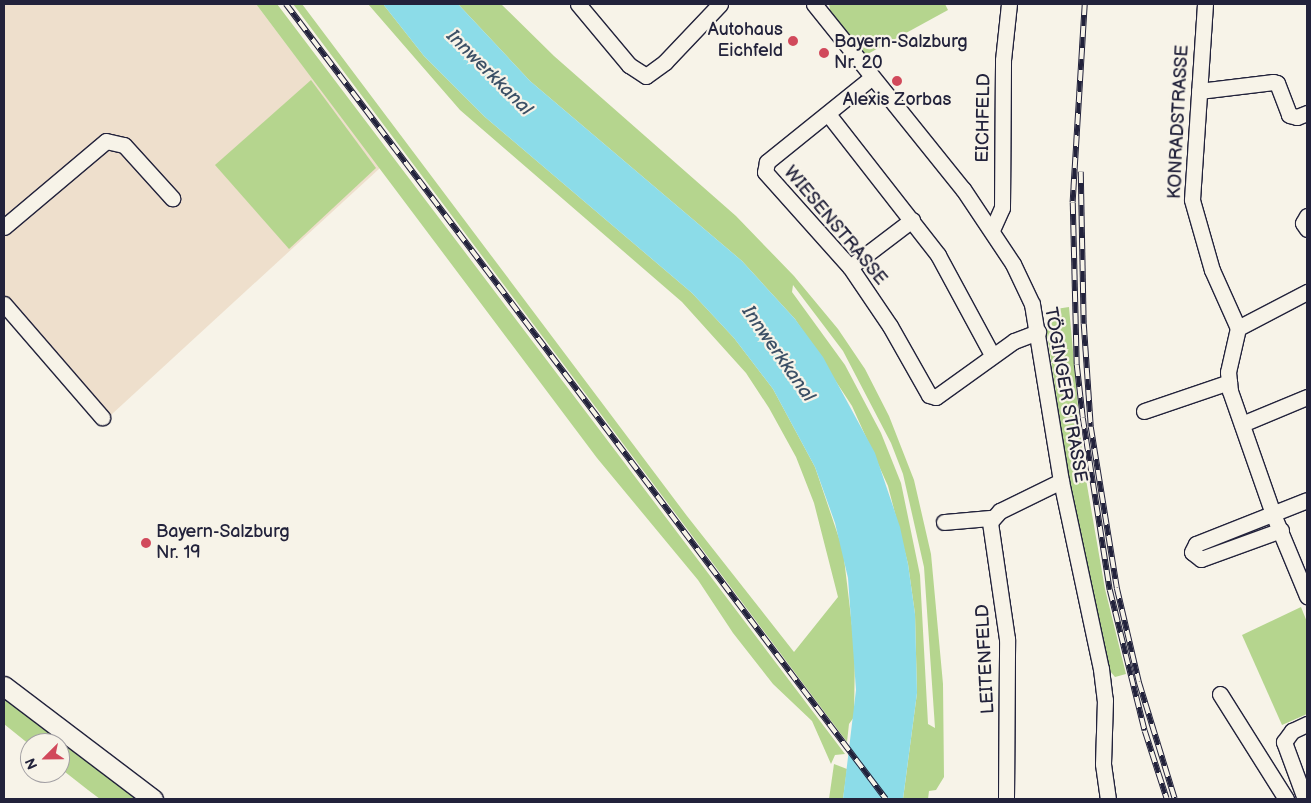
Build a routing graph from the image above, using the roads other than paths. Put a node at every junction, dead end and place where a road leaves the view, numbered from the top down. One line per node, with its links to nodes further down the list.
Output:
1 (578, 4): 2 (street)
2 (720, 4)
3 (814, 4): 6 (street, TÖGINGER STRASSE)
4 (1009, 4): 14 (street, EICHFELD)
5 (1205, 4): 7 (street, KONRADSTRASSE)
6 (872, 78): 9 (street, WIESENSTRASSE); 14 (street, TÖGINGER STRASSE)
7 (1199, 91): 8 (street); 19 (street, KONRADSTRASSE)
8 (1307, 113)
9 (828, 114): 12 (street); 16 (street, WIESENSTRASSE)
10 (172, 198): 13 (street)
11 (1307, 216): 15 (street)
12 (912, 220): 16 (street); 21 (street)
13 (4, 227)
14 (992, 230): 20 (street, TÖGINGER STRASSE)
15 (1307, 230)
16 (850, 267): 21 (street, WIESENSTRASSE)
17 (1307, 292): 19 (street)
18 (4, 304): 25 (street)
19 (1238, 328): 22 (street)
20 (1038, 332): 21 (street, WIESENSTRASSE); 27 (street, TÖGINGER STRASSE)
21 (992, 355)
22 (1229, 382): 24 (street); 26 (street)
23 (1307, 397): 26 (street)
24 (1144, 411)
25 (102, 417)
26 (1242, 424): 29 (street)
27 (1061, 482): 30 (street); 39 (street, TÖGINGER STRASSE)
28 (1307, 500): 29 (street)
29 (1273, 514): 32 (street); 32 (street)
30 (991, 518): 31 (street); 38 (street, LEITENFELD)
31 (944, 522)
32 (1281, 530): 33 (street)
33 (1307, 596)
34 (4, 686): 37 (main road)
35 (1220, 694): 40 (street)
36 (1307, 724): 41 (street)
37 (153, 799)
38 (1006, 799)
39 (1108, 799)
40 (1286, 799)
41 (1305, 799)

